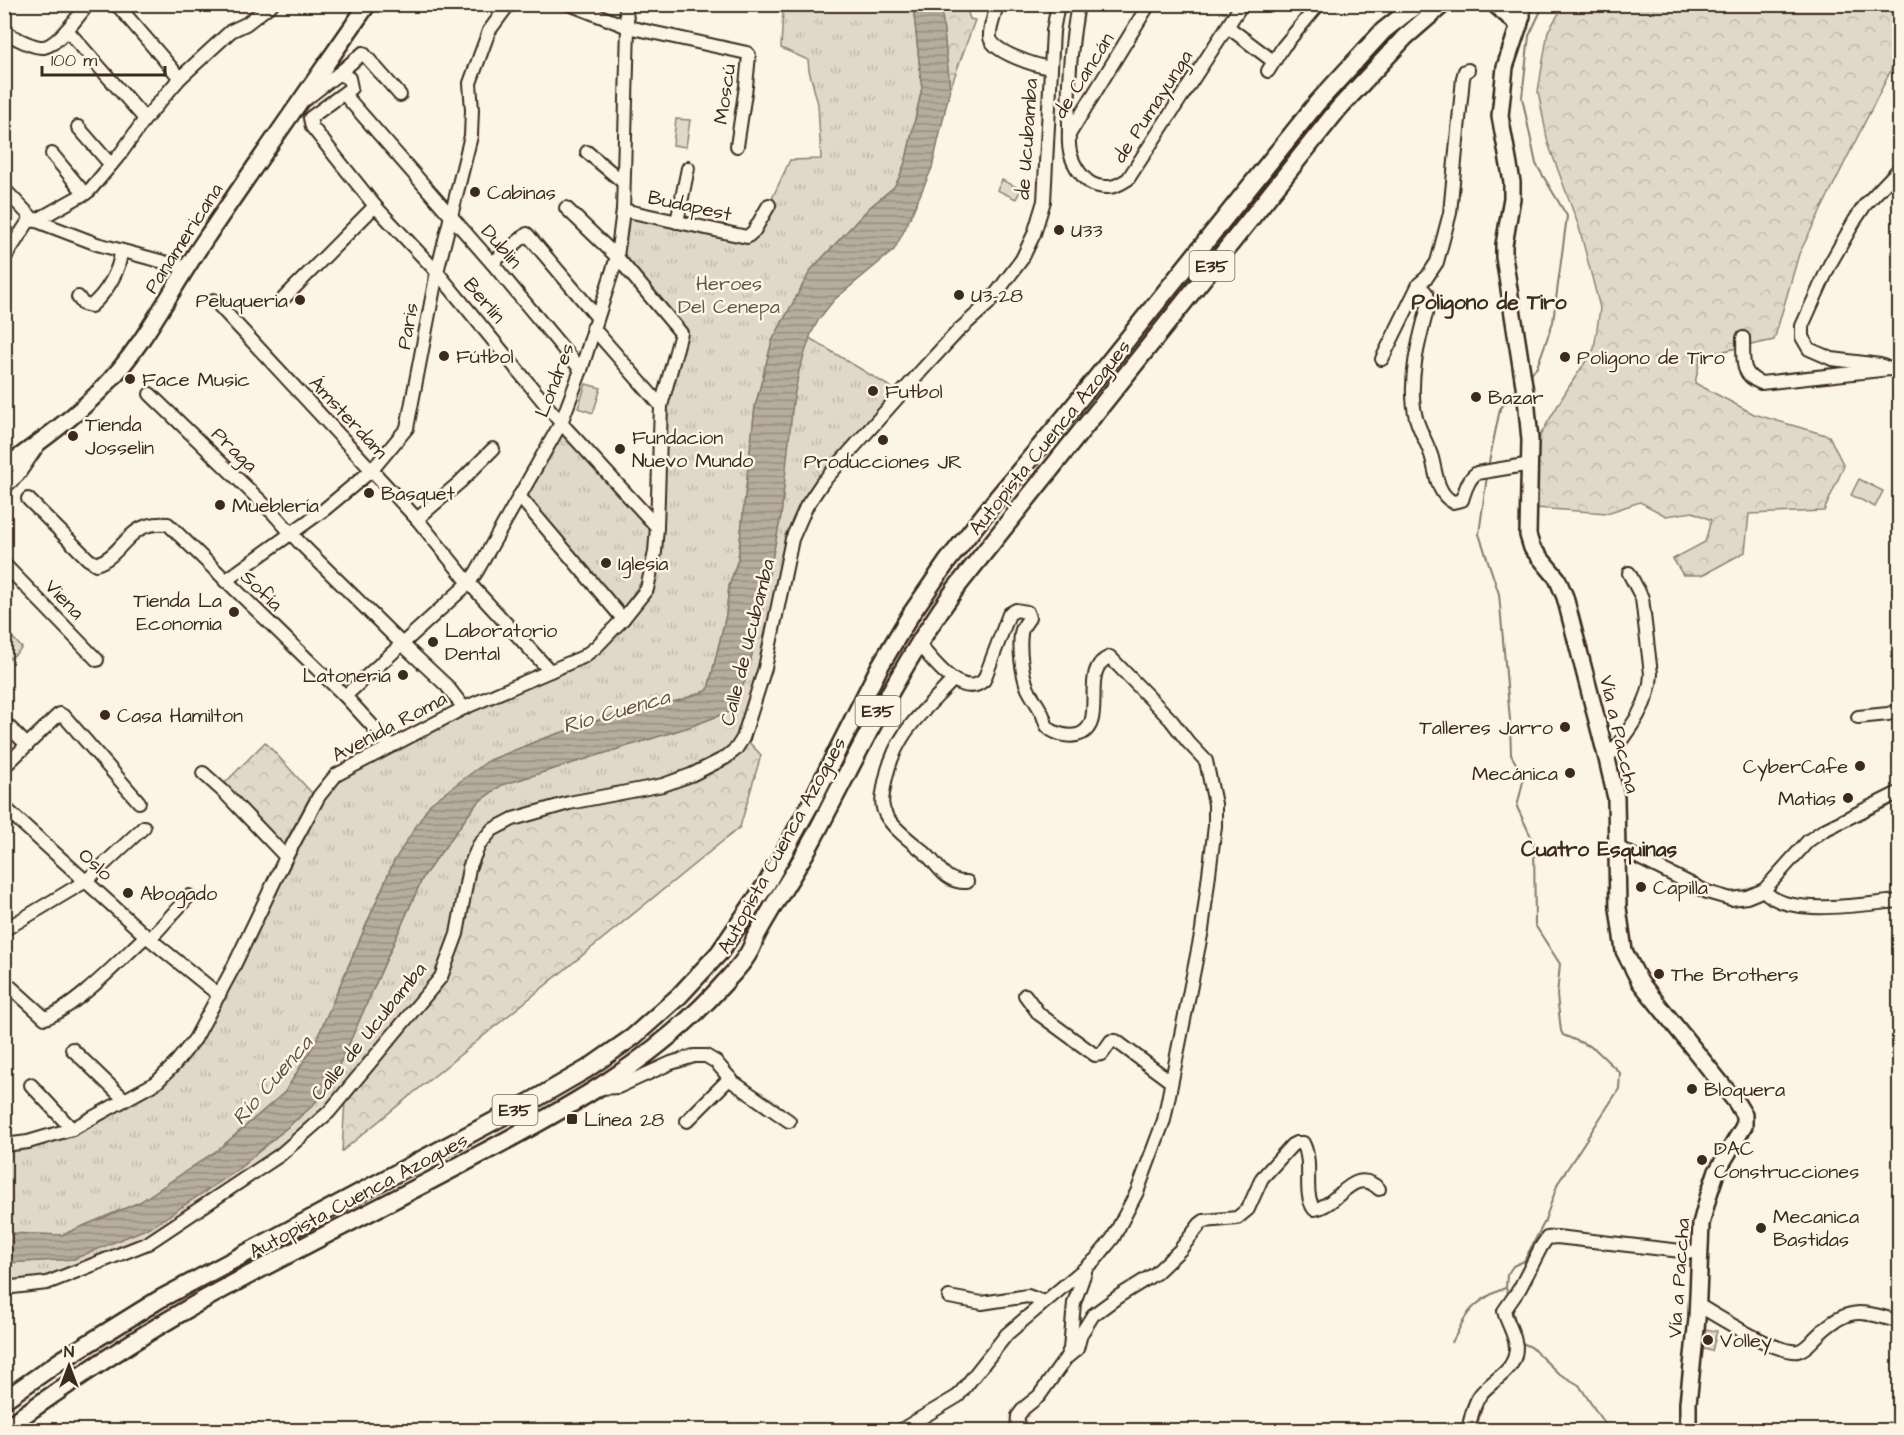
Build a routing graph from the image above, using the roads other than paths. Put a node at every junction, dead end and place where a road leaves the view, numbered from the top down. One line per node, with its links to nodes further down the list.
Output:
1 (88, 4): 22 (street)
2 (113, 4): 30 (street)
3 (272, 4): 30 (street)
4 (368, 4): 33 (main road, Panamericana)
5 (509, 4): 50 (street, Paris)
6 (569, 4): 20 (street, Moscú)
7 (625, 4): 20 (street, Londres)
8 (996, 4): 26 (street)
9 (1058, 4): 26 (street, de Ucubamba)
10 (1078, 4): 36 (street)
11 (1149, 4): 36 (street, de Cancán)
12 (1242, 4): 21 (street, de Pumayunga)
13 (1319, 4): 28 (street)
14 (1402, 4): 23 (highway)
15 (1443, 4): 18 (highway, Autopista Cuenca Azogues / E35)
16 (1448, 4): 18 (highway)
17 (1495, 4): 19 (highway)
18 (1421, 12): 23 (highway, Autopista Cuenca Azogues / E35); 88 (highway, Autopista Cuenca Azogues / E35)
19 (1523, 12): 73 (main road, Vía a Paccha)
20 (628, 27): 37 (street, Moscú); 43 (street, Londres)
21 (1228, 27): 25 (street); 36 (street, de Pumayunga)
22 (67, 30): 24 (street); 34 (street)
23 (1383, 31): 138 (highway, Autopista Cuenca Azogues / E35)
24 (4, 32)
25 (1269, 57)
26 (1051, 68): 76 (street, de Ucubamba)
27 (1468, 70): 59 (street)
28 (1268, 71)
29 (338, 74): 31 (street); 32 (street); 33 (street)
30 (180, 78): 34 (street)
31 (344, 94): 47 (street, Berlín); 50 (street, Dublin)
32 (400, 96)
33 (296, 107): 57 (main road, Panamericana)
34 (145, 119): 40 (street)
35 (78, 127): 40 (street)
36 (1069, 134)
37 (736, 146)
38 (587, 152): 43 (street)
39 (52, 154): 45 (street)
40 (111, 165): 45 (street)
41 (688, 168): 52 (street)
42 (1899, 168): 67 (street)
43 (623, 182): 49 (street, Londres)
44 (4, 189): 51 (street)
45 (85, 194): 51 (street)
46 (769, 205): 52 (street, Budapest)
47 (375, 206): 58 (street, Berlín); 61 (street)
48 (566, 207): 54 (street)
49 (623, 210): 52 (street, Budapest); 54 (street, Londres)
50 (450, 215): 56 (street, Dublin); 58 (street, Paris)
51 (34, 220): 53 (street); 55 (street)
52 (677, 222)
53 (121, 250): 57 (street); 60 (street)
54 (617, 257): 63 (street, Londres); 69 (street, Avenida Roma)
55 (4, 259)
56 (492, 263): 63 (street); 66 (street, Dublin)
57 (186, 268): 71 (main road, Panamericana)
58 (437, 272): 70 (street, Berlín); 75 (street, Paris)
59 (1419, 284): 65 (street); 73 (street)
60 (78, 297)
61 (284, 298)
62 (214, 300): 75 (street, Ámsterdam)
63 (595, 322): 66 (street, Londres); 69 (street)
64 (1743, 338): 67 (street)
65 (1382, 359)
66 (581, 370): 70 (street, Londres)
67 (1895, 370)
68 (150, 394): 82 (street, Praga)
69 (662, 406): 81 (street, Avenida Roma)
70 (561, 423): 78 (street, Londres); 81 (street, Berlín)
71 (40, 441): 74 (main road, Panamericana); 77 (street)
72 (493, 449): 80 (street)
73 (1531, 464): 100 (main road, Vía a Paccha)
74 (4, 468)
75 (372, 470): 80 (street, Ámsterdam); 82 (street, Paris)
76 (822, 483): 132 (street, Calle de Ucubamba)
77 (4, 488)
78 (519, 496): 86 (street, Londres); 87 (street)
79 (28, 499): 85 (street, Sofía)
80 (417, 519): 86 (street, Ámsterdam)
81 (657, 527): 87 (street, Avenida Roma)
82 (292, 534): 85 (street, Paris); 89 (street, Praga)
83 (4, 564): 90 (street, Viena)
84 (1629, 573): 100 (street)
85 (225, 582): 93 (street, Sofía)
86 (470, 583): 89 (street, Londres); 91 (street, Ámsterdam)
87 (623, 619): 91 (street, Avenida Roma)
88 (918, 643): 92 (street); 123 (highway, Autopista Cuenca Azogues / E35)
89 (402, 644): 93 (street, Londres); 94 (street, Praga)
90 (97, 660)
91 (550, 671): 94 (street, Avenida Roma)
92 (953, 680): 110 (street); 121 (street)
93 (345, 696): 99 (street, Sofía)
94 (464, 708): 99 (street, Avenida Roma)
95 (1899, 710): 96 (street)
96 (1858, 717)
97 (4, 722): 98 (street)
98 (27, 745): 101 (street); 104 (street)
99 (390, 745): 108 (street, Avenida Roma)
100 (1607, 759): 107 (main road, Vía a Paccha)
101 (4, 767)
102 (202, 773): 108 (street)
103 (1899, 792): 111 (street)
104 (139, 802)
105 (4, 807): 109 (street, Oslo)
106 (144, 827): 109 (street)
107 (1617, 847): 111 (street); 130 (main road, Vía a Paccha)
108 (286, 857): 117 (street, Avenida Roma)
109 (86, 881): 114 (street); 115 (street, Oslo)
110 (967, 882)
111 (1764, 890): 113 (street)
112 (189, 896): 115 (street)
113 (1899, 901)
114 (4, 930)
115 (148, 937): 116 (street); 117 (street, Oslo)
116 (4, 981)
117 (219, 995): 124 (street, Avenida Roma)
118 (1024, 995): 121 (street)
119 (72, 1049): 124 (street)
120 (730, 1078): 123 (street); 125 (street); 126 (street)
121 (1170, 1082): 131 (street)
122 (31, 1085): 127 (street)
123 (599, 1088): 139 (highway, Autopista Cuenca Azogues / E35)
124 (125, 1100): 127 (street, Avenida Roma)
125 (687, 1121)
126 (789, 1121)
127 (72, 1129): 128 (street, Avenida Roma)
128 (4, 1145)
129 (1379, 1189): 137 (street)
130 (1699, 1254): 135 (main road, Vía a Paccha); 142 (street)
131 (1086, 1269): 134 (street); 137 (street)
132 (4, 1288)
133 (949, 1297): 134 (street)
134 (1044, 1302): 140 (street)
135 (1698, 1305): 136 (street); 143 (main road, Vía a Paccha)
136 (1899, 1322)
137 (1066, 1358): 141 (street)
138 (4, 1400)
139 (4, 1429)
140 (901, 1431)
141 (1017, 1431)
142 (1468, 1431)
143 (1688, 1431)

